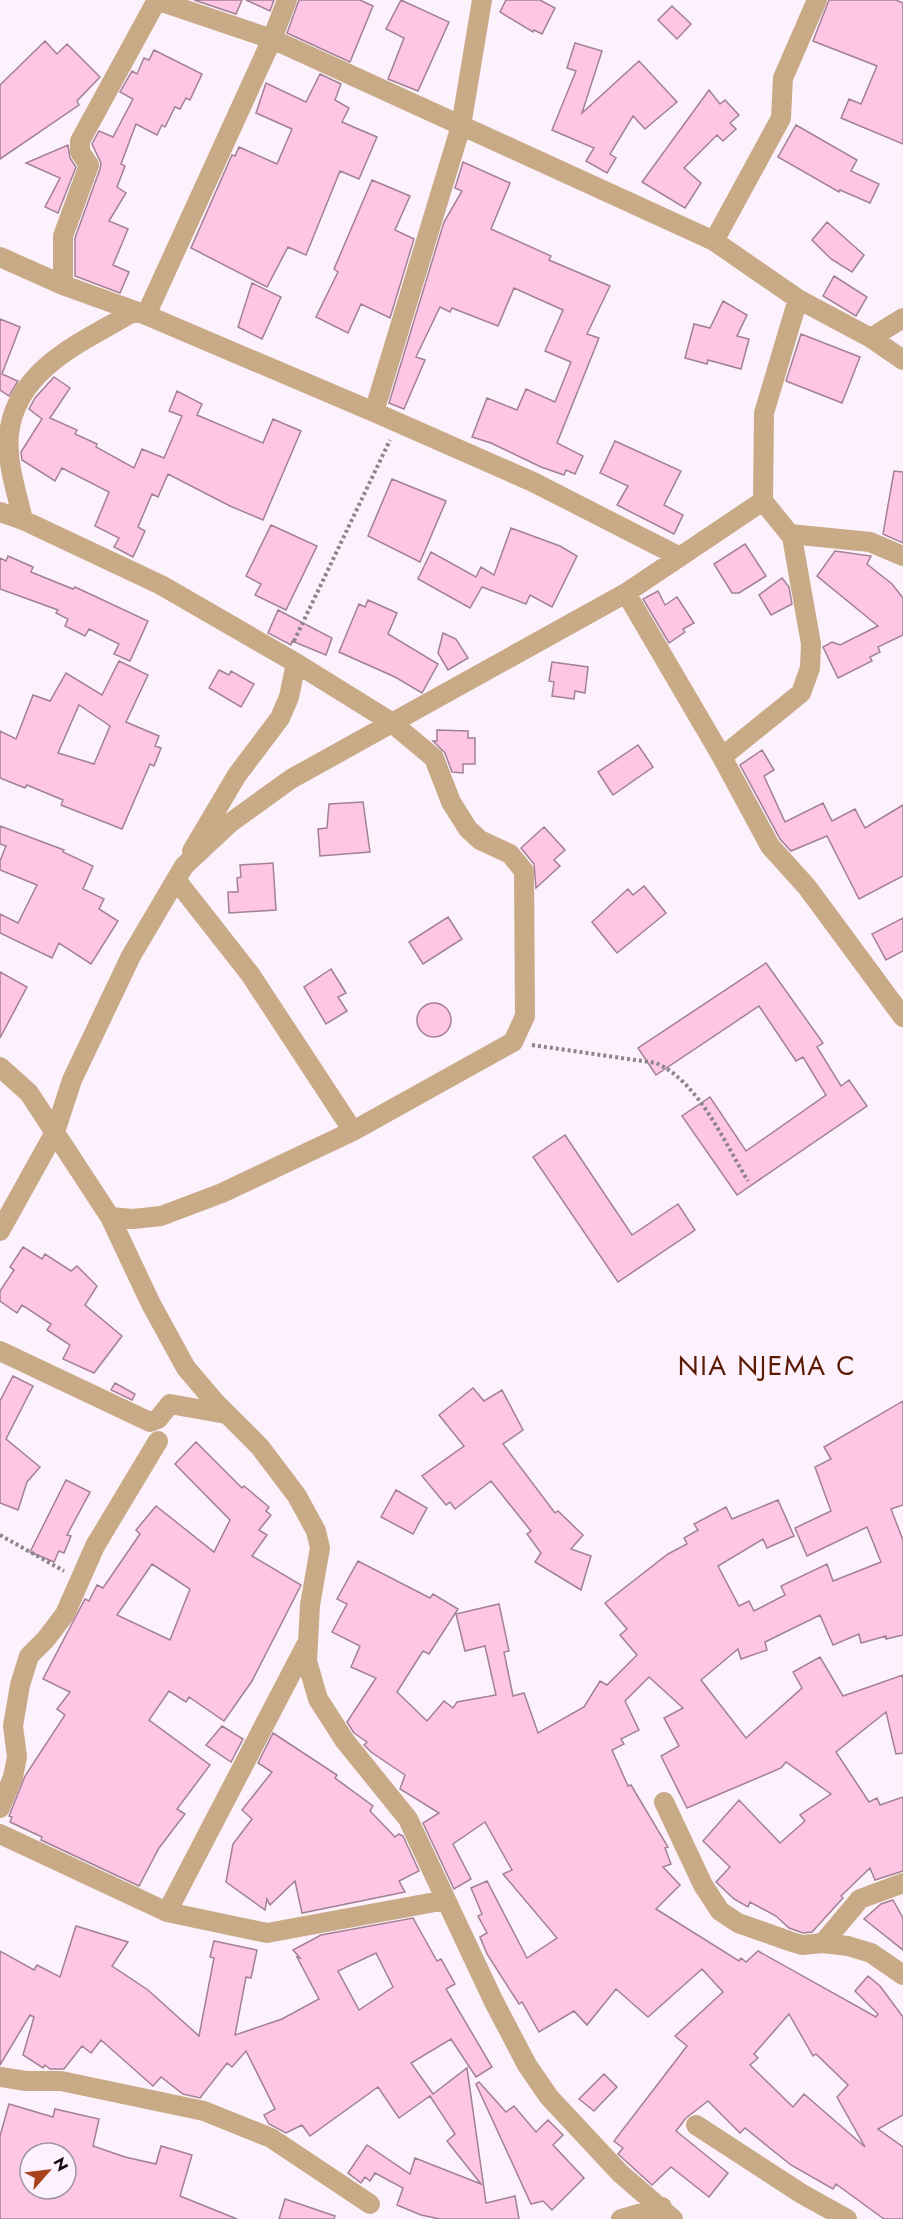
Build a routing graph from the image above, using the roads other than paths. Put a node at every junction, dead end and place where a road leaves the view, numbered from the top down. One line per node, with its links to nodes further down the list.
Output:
1 (156, 0): 5 (street); 9 (street)
2 (287, 0): 5 (street)
3 (482, 0): 6 (street)
4 (817, 0): 7 (street)
5 (272, 39): 6 (street); 11 (street)
6 (461, 126): 7 (street); 15 (street)
7 (714, 241): 10 (street)
8 (0, 257): 9 (street)
9 (63, 285): 11 (street)
10 (798, 299): 13 (street); 16 (street)
11 (140, 313): 15 (street); 18 (street)
12 (903, 318): 13 (street)
13 (871, 338): 14 (street)
14 (903, 360)
15 (374, 412): 21 (street)
16 (763, 501): 19 (street); 21 (street)
17 (0, 512): 18 (street)
18 (23, 520): 23 (street)
19 (790, 534): 20 (street); 25 (street)
20 (903, 556)
21 (680, 558): 22 (street)
22 (626, 593): 24 (street); 25 (street)
23 (291, 660): 24 (street); 26 (street)
24 (391, 722): 26 (street); 30 (street)
25 (722, 756): 27 (street)
26 (180, 873): 30 (street); 31 (street)
27 (894, 996): 28 (street)
28 (903, 1017)
29 (0, 1067): 31 (street)
30 (353, 1131): 32 (street)
31 (55, 1132): 32 (street); 33 (street)
32 (110, 1217): 35 (street)
33 (0, 1231)
34 (0, 1351): 35 (street)
35 (226, 1414): 37 (street)
36 (158, 1441): 39 (street)
37 (308, 1641): 42 (street); 43 (street)
38 (664, 1802): 44 (street)
39 (0, 1808)
40 (0, 1834): 43 (street)
41 (903, 1884): 44 (street)
42 (446, 1900): 43 (street); 49 (street)
43 (167, 1912)
44 (823, 1943): 45 (street)
45 (903, 1976)
46 (0, 2077): 48 (street)
47 (696, 2125): 51 (street)
48 (370, 2204)
49 (668, 2213): 50 (street)
50 (621, 2219)
51 (847, 2219)

